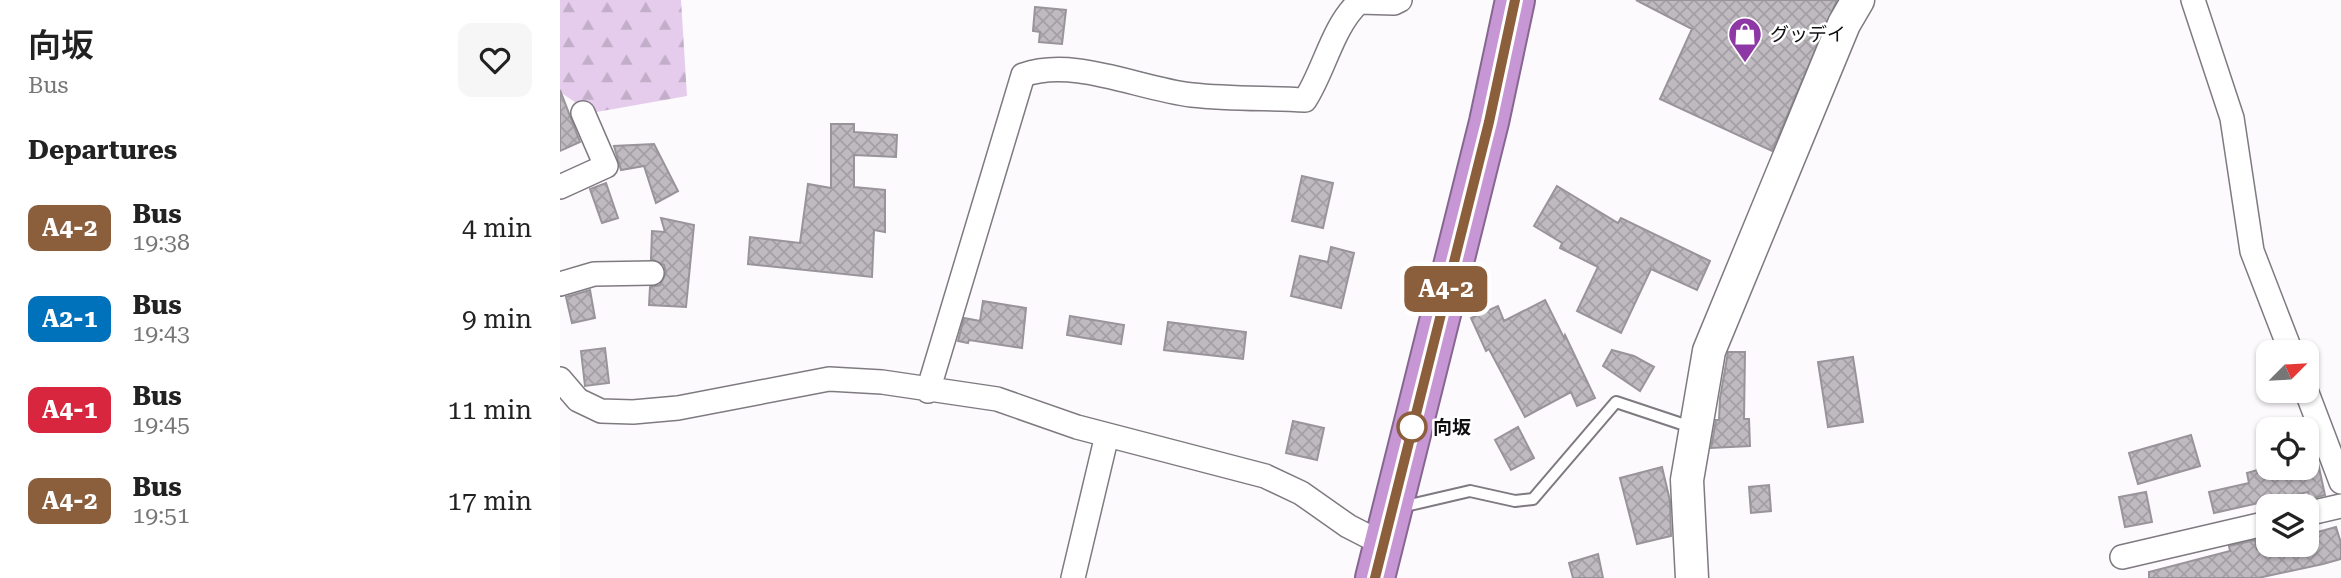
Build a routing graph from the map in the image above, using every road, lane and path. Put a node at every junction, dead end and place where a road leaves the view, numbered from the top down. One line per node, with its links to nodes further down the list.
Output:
1 (1401, 0): 11 (street)
2 (1515, 0): 19 (highway)
3 (1858, 0): 13 (street)
4 (2193, 0): 9 (street)
5 (583, 113): 6 (street)
6 (560, 187)
7 (652, 273): 8 (street)
8 (560, 284)
9 (2286, 340)
10 (560, 379): 11 (street)
11 (928, 391): 14 (street)
12 (2311, 403): 15 (street)
13 (1696, 429): 19 (lane); 22 (street)
14 (1107, 435): 19 (street); 21 (street)
15 (2341, 482)
16 (2341, 506): 17 (street)
17 (2319, 511)
18 (2256, 526): 20 (street)
19 (1383, 544)
20 (2122, 557)
21 (1073, 578)
22 (1692, 578)

